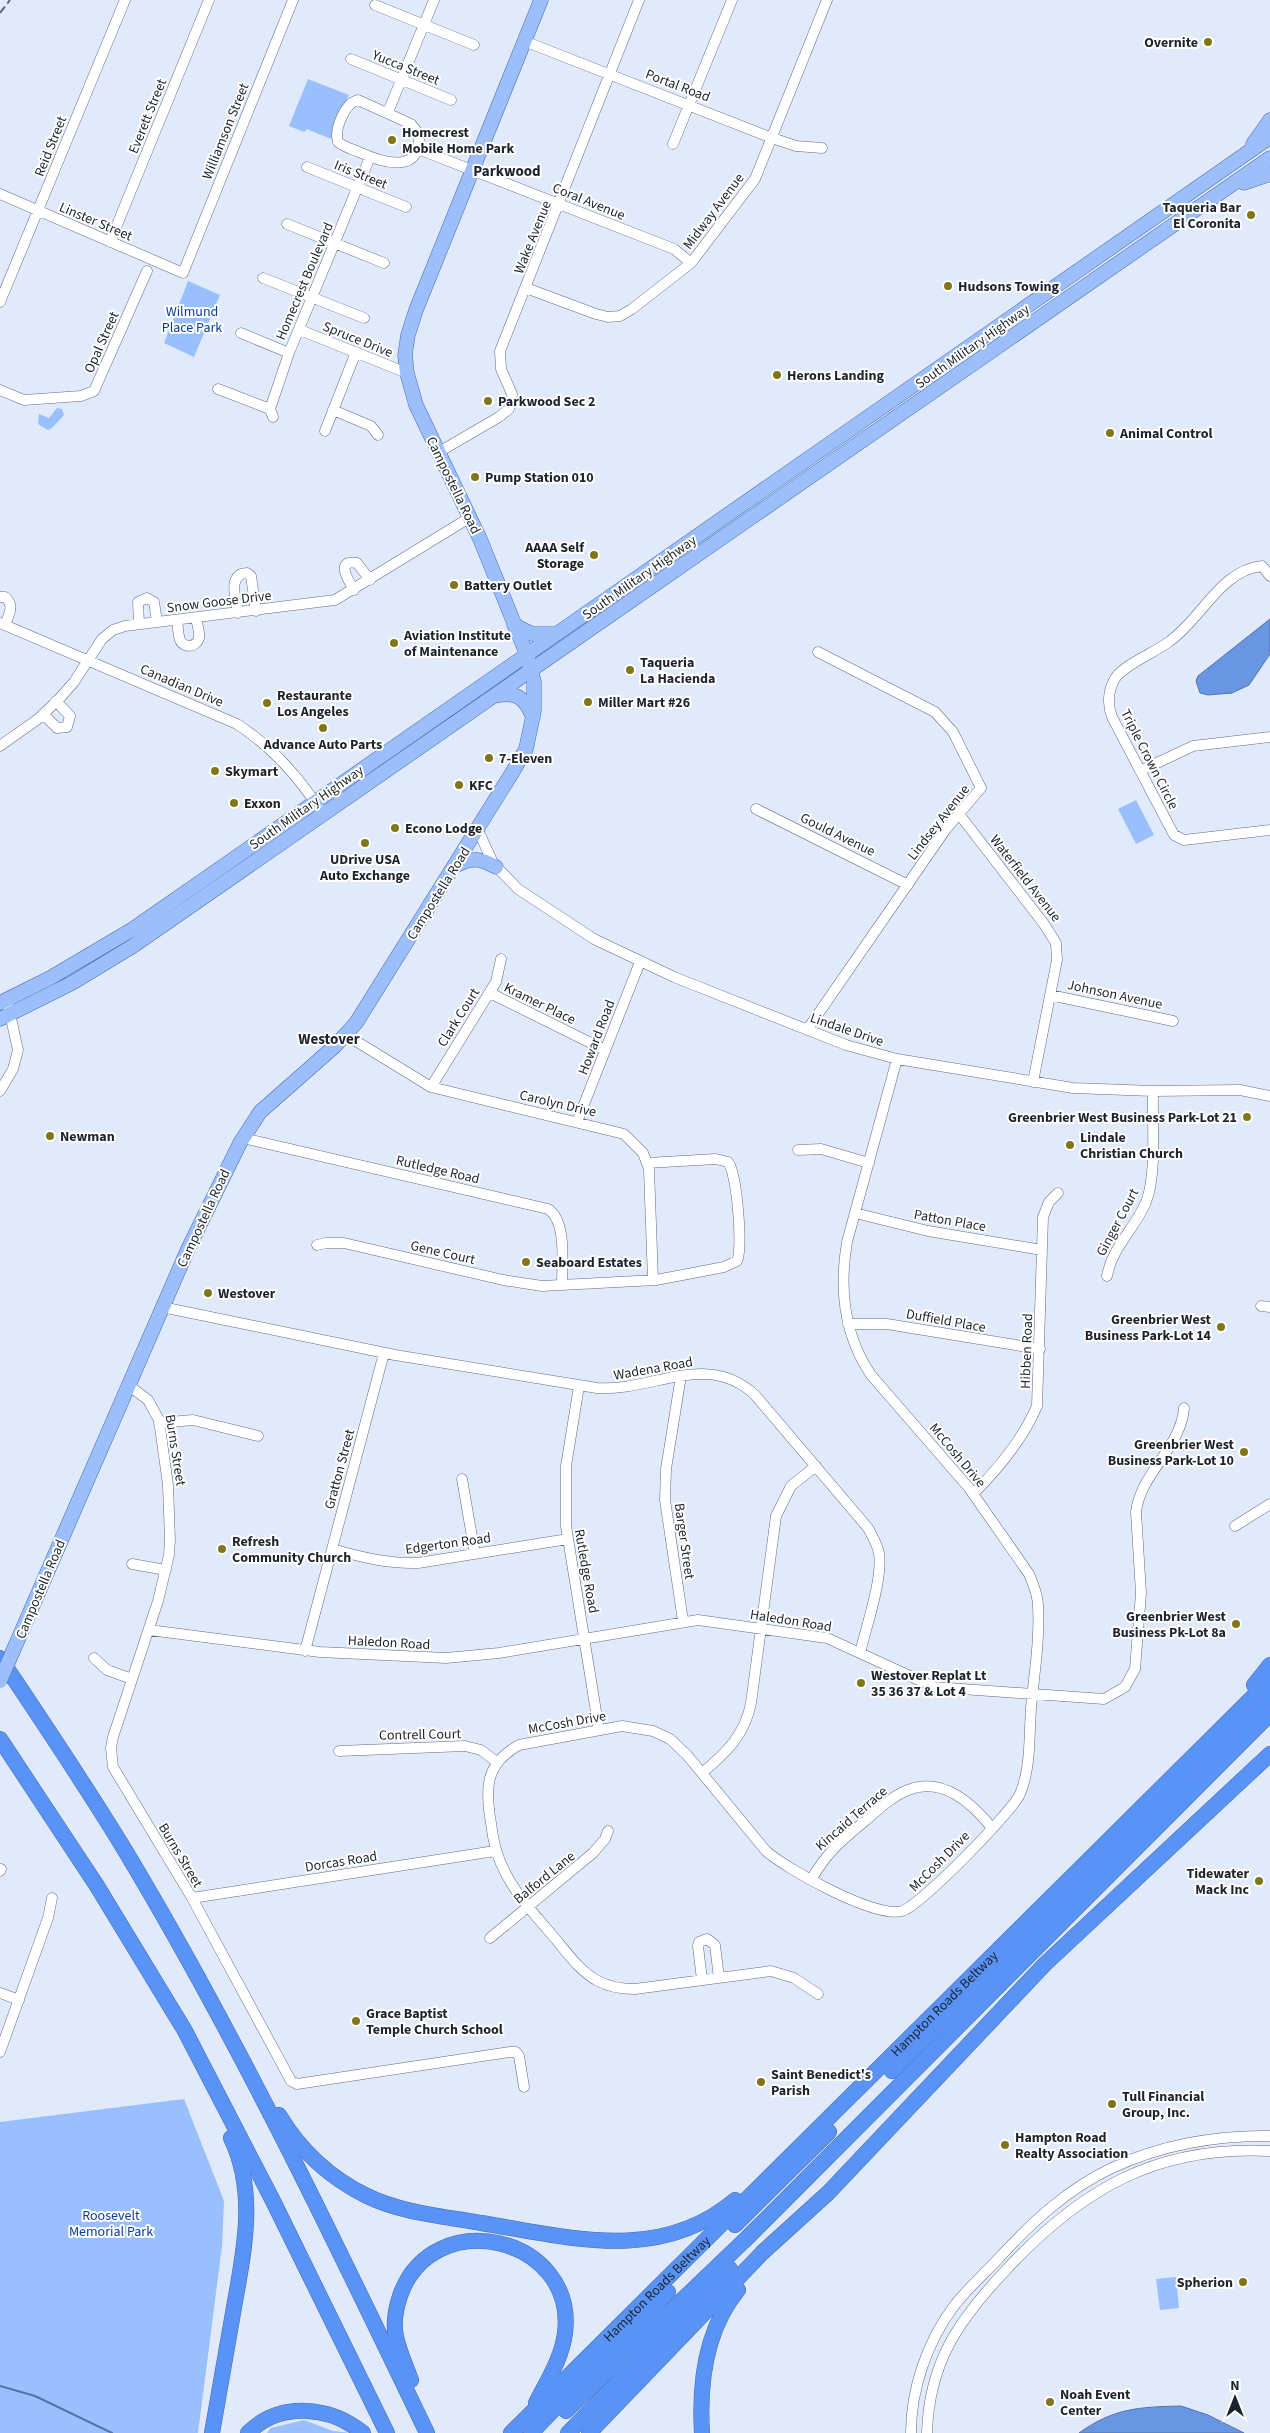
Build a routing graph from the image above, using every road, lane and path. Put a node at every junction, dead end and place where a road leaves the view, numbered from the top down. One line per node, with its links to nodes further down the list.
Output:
1 (125, 0): 36 (street, Reid Street)
2 (209, 0): 38 (street, Everett Street)
3 (293, 0): 43 (street, Williamson Street)
4 (434, 0): 10 (street)
5 (541, 0): 11 (main road, Campostella Road)
6 (639, 0): 14 (street, Wake Avenue)
7 (732, 0): 17 (street)
8 (826, 0): 21 (street, Midway Avenue)
9 (375, 5): 10 (street)
10 (424, 25): 12 (street); 15 (street)
11 (524, 41): 14 (street, Portal Road); 29 (main road, Campostella Road)
12 (474, 45)
13 (351, 59): 15 (street, Yucca Street)
14 (610, 73): 17 (street, Portal Road); 33 (street, Wake Avenue)
15 (401, 80): 16 (street, Yucca Street); 18 (street)
16 (451, 100)
17 (690, 104): 21 (street, Portal Road); 22 (street)
18 (388, 112): 24 (street); 26 (street)
19 (1270, 120): 25 (main road)
20 (1270, 137): 25 (main road, South Military Highway)
21 (772, 138): 23 (street, Portal Road); 41 (street, Midway Avenue)
22 (673, 144)
23 (822, 148)
24 (418, 149): 26 (street); 29 (street, Coral Avenue)
25 (1243, 156): 74 (main road, South Military Highway)
26 (370, 157): 31 (street, Homecrest Boulevard)
27 (1270, 158): 35 (main road, South Military Highway)
28 (307, 167): 31 (street, Iris Street)
29 (472, 170): 33 (street, Coral Avenue); 53 (main road, Campostella Road)
30 (1270, 174): 35 (main road)
31 (358, 188): 34 (street, Iris Street); 39 (street, Homecrest Boulevard)
32 (0, 194): 36 (street, Linster Street)
33 (560, 205): 41 (street, Coral Avenue); 45 (street, Wake Avenue)
34 (406, 207)
35 (1199, 208): 78 (main road, South Military Highway)
36 (38, 211): 38 (street, Linster Street); 47 (street, Reid Street)
37 (286, 224): 39 (street)
38 (110, 242): 43 (street, Linster Street)
39 (336, 243): 40 (street); 46 (street, Homecrest Boulevard)
40 (384, 263)
41 (691, 263): 45 (street, Midway Avenue)
42 (148, 271): 55 (street, Opal Street)
43 (182, 273)
44 (263, 278): 46 (street)
45 (526, 288): 59 (street, Wake Avenue)
46 (312, 298): 48 (street); 49 (street, Homecrest Boulevard)
47 (0, 302)
48 (364, 318)
49 (300, 330): 51 (street, Spruce Drive); 52 (street, Homecrest Boulevard)
50 (241, 333): 52 (street)
51 (356, 352): 53 (street, Spruce Drive); 56 (street)
52 (290, 353): 54 (street, Homecrest Boulevard)
53 (407, 373): 59 (main road, Campostella Road)
54 (218, 389)
55 (0, 390)
56 (333, 410): 57 (street); 58 (street)
57 (325, 431)
58 (378, 435)
59 (439, 452): 60 (main road, Campostella Road)
60 (469, 518): 63 (street, Snow Goose Drive); 73 (main road, Campostella Road)
61 (1266, 563): 62 (street, Triple Crown Circle); 85 (street, Triple Crown Circle)
62 (1270, 576)
63 (370, 580): 64 (street, Snow Goose Drive); 64 (street)
64 (354, 590): 66 (street, Snow Goose Drive)
65 (0, 597): 71 (street)
66 (256, 611): 67 (street, Snow Goose Drive); 67 (street)
67 (238, 613): 68 (street, Snow Goose Drive)
68 (196, 618): 69 (street, Snow Goose Drive); 69 (street)
69 (177, 620): 70 (street, Snow Goose Drive)
70 (157, 622): 72 (street, Snow Goose Drive); 72 (street)
71 (2, 624): 77 (street, Canadian Drive)
72 (139, 624): 77 (street, Snow Goose Drive)
73 (514, 625): 74 (main road); 76 (main road, Campostella Road)
74 (558, 633): 76 (main road, South Military Highway)
75 (818, 652): 89 (street, Lindsey Avenue)
76 (527, 655): 78 (main road, Campostella Road); 86 (main road, South Military Highway)
77 (90, 660): 80 (street, Snow Goose Drive); 86 (street, Canadian Drive)
78 (532, 670): 79 (main road, South Military Highway); 82 (main road, Campostella Road)
79 (493, 696): 82 (main road); 88 (main road, South Military Highway)
80 (56, 701): 81 (street, Snow Goose Drive); 81 (street)
81 (43, 714): 84 (street, Snow Goose Drive)
82 (533, 718): 90 (main road, Campostella Road)
83 (1270, 737): 85 (street)
84 (0, 746)
85 (1140, 772): 91 (street, Triple Crown Circle)
86 (315, 802): 88 (street, Canadian Drive); 99 (main road, South Military Highway)
87 (756, 809): 94 (street, Gould Avenue)
88 (323, 814): 100 (main road, South Military Highway)
89 (959, 814): 94 (street, Lindsey Avenue); 98 (street, Waterfield Avenue)
90 (478, 830): 92 (main road, Campostella Road); 93 (street, Lindale Drive)
91 (1270, 830)
92 (455, 866): 93 (main road); 103 (main road, Campostella Road)
93 (496, 867): 96 (street, Lindale Drive)
94 (908, 885): 102 (street, Lindsey Avenue)
95 (501, 959): 97 (street, Clark Court)
96 (640, 962): 102 (street, Lindale Drive); 104 (street, Howard Road)
97 (490, 993): 104 (street, Kramer Place); 107 (street, Clark Court)
98 (1050, 994): 101 (street, Johnson Avenue); 106 (street, Waterfield Avenue)
99 (3, 1002): 100 (street)
100 (4, 1017): 108 (street)
101 (1173, 1021)
102 (807, 1030): 105 (street, Lindale Drive)
103 (346, 1035): 107 (street, Carolyn Drive); 112 (main road, Campostella Road)
104 (605, 1050): 111 (street, Howard Road)
105 (897, 1059): 106 (street, Lindale Drive); 115 (street, McCosh Drive)
106 (1033, 1082): 109 (street, Lindale Drive)
107 (431, 1087): 111 (street, Carolyn Drive)
108 (0, 1091)
109 (1153, 1091): 110 (street, Lindale Drive); 120 (street, Ginger Court)
110 (1270, 1096)
111 (577, 1122): 114 (street, Carolyn Drive)
112 (243, 1138): 122 (street, Rutledge Road); 123 (main road, Campostella Road)
113 (798, 1150): 115 (street)
114 (647, 1162): 121 (street, Carolyn Drive); 121 (street, Gene Court)
115 (868, 1163): 117 (street, McCosh Drive)
116 (1058, 1193): 119 (street, Hibben Road)
117 (855, 1212): 119 (street, Patton Place); 124 (street, McCosh Drive)
118 (317, 1245): 122 (street, Gene Court)
119 (1042, 1250): 125 (street, Hibben Road)
120 (1107, 1276)
121 (654, 1280): 122 (street, Gene Court)
122 (562, 1285)
123 (162, 1307): 126 (street, Wadena Road); 128 (main road, Campostella Road)
124 (848, 1324): 125 (street, Duffield Place); 135 (street, McCosh Drive)
125 (1040, 1349): 135 (street, Hibben Road)
126 (384, 1353): 129 (street, Wadena Road); 139 (street, Gratton Street)
127 (682, 1376): 129 (street, Wadena Road); 133 (street, Wadena Road); 143 (street, Barger Street)
128 (128, 1385): 131 (street, Burns Street); 149 (main road, Campostella Road)
129 (579, 1386): 138 (street, Rutledge Road)
130 (1184, 1408): 155 (street, Haledon Road)
131 (159, 1423): 132 (street); 142 (street, Burns Street)
132 (258, 1436)
133 (816, 1466): 144 (street); 148 (street, Wadena Road)
134 (462, 1479): 140 (street)
135 (973, 1494): 155 (street, McCosh Drive)
136 (1270, 1504): 137 (street)
137 (1235, 1526)
138 (568, 1539): 140 (street, Edgerton Road); 146 (street, Rutledge Road)
139 (332, 1549): 140 (street, Edgerton Road); 147 (street, Gratton Street)
140 (475, 1554)
141 (132, 1564): 142 (street)
142 (166, 1570): 145 (street, Burns Street)
143 (683, 1621): 144 (street, Haledon Road); 146 (street, Haledon Road)
144 (761, 1629): 148 (street, Haledon Road); 166 (street)
145 (149, 1630): 147 (street, Haledon Road); 152 (street, Burns Street)
146 (585, 1638): 147 (street, Haledon Road); 159 (street, Rutledge Road)
147 (305, 1651)
148 (860, 1653): 155 (street, Haledon Road)
149 (7, 1654): 154 (main road, Campostella Road, bridge); 182 (highway)
150 (94, 1658): 152 (street)
151 (1270, 1665): 161 (highway)
152 (132, 1679): 173 (street, Burns Street)
153 (1270, 1680): 161 (highway, Hampton Roads Beltway)
154 (0, 1681)
155 (1032, 1695): 168 (street, McCosh Drive)
156 (1270, 1698): 196 (highway)
157 (1270, 1714): 197 (highway)
158 (1270, 1721): 198 (highway, Hampton Roads Beltway)
159 (600, 1730): 165 (street, McCosh Drive); 166 (street, McCosh Drive)
160 (0, 1739): 177 (highway)
161 (1210, 1740): 184 (highway, Hampton Roads Beltway)
162 (1270, 1749): 167 (highway)
163 (339, 1751): 165 (street, Contrell Court)
164 (1270, 1754): 167 (highway)
165 (498, 1763): 170 (street, McCosh Drive)
166 (702, 1773): 171 (street, McCosh Drive)
167 (1244, 1777): 188 (highway)
168 (992, 1828): 171 (street, McCosh Drive); 171 (street, Kincaid Terrace)
169 (608, 1831): 174 (street, Balford Lane)
170 (496, 1851): 173 (street, Dorcas Road); 174 (street, McCosh Drive)
171 (812, 1880)
172 (52, 1898): 181 (street)
173 (192, 1898): 185 (street, Burns Street)
174 (529, 1907): 175 (street, Balford Lane); 178 (street, McCosh Drive)
175 (490, 1938)
176 (719, 1978): 178 (street, McCosh Drive); 178 (street); 180 (street, McCosh Drive)
177 (152, 1980): 190 (highway); 193 (highway)
178 (702, 1980)
179 (0, 1993): 181 (street)
180 (818, 1994)
181 (19, 2000): 183 (street)
182 (215, 2010): 184 (highway); 194 (highway)
183 (0, 2052)
184 (877, 2072): 189 (highway, Hampton Roads Beltway)
185 (524, 2087)
186 (1270, 2136): 201 (street)
187 (1270, 2152): 202 (street)
188 (753, 2262): 199 (highway); 200 (highway)
189 (531, 2414): 194 (highway); 195 (highway, Hampton Roads Beltway)
190 (212, 2433)
191 (248, 2433): 192 (highway)
192 (363, 2433)
193 (387, 2433)
194 (428, 2433)
195 (511, 2433)
196 (531, 2433)
197 (544, 2433)
198 (568, 2433)
199 (589, 2433)
200 (702, 2433)
201 (911, 2433)
202 (926, 2433)

